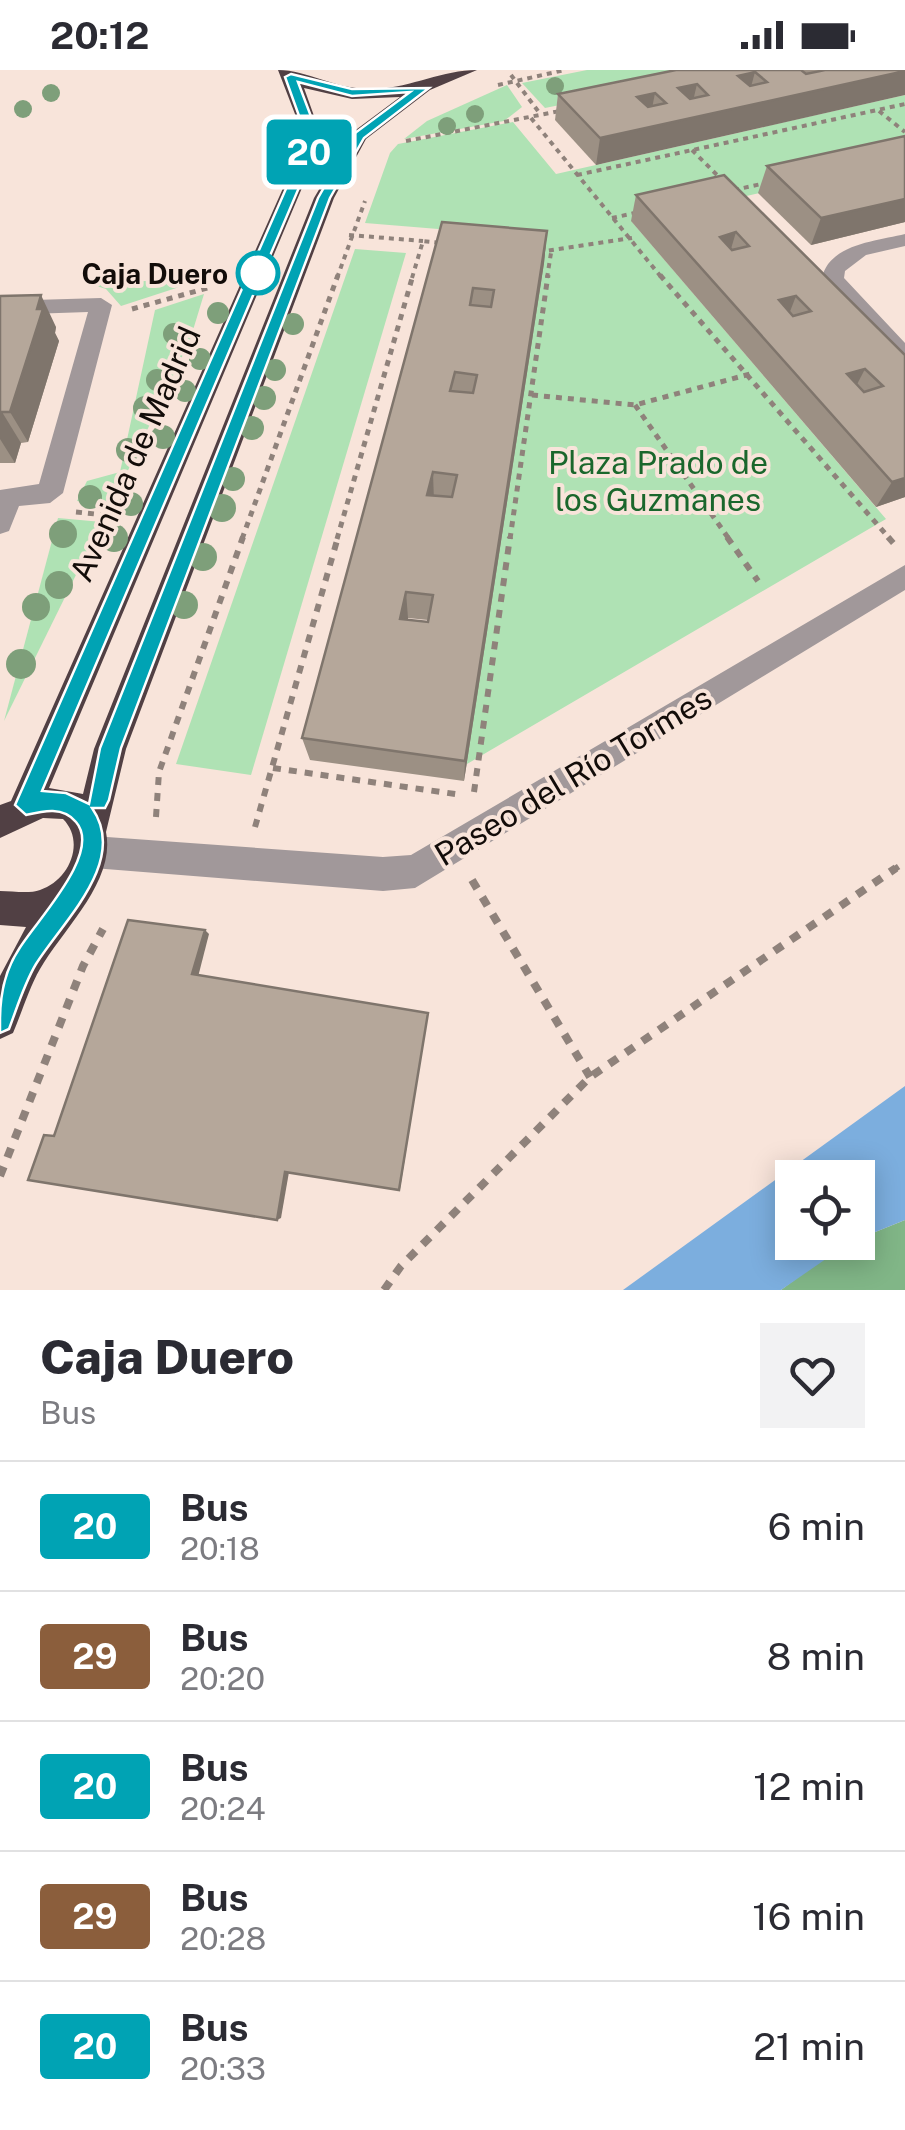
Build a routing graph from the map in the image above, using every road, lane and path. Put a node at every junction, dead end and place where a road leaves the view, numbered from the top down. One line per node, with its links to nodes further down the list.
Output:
1 (469, 70): 5 (highway)
2 (566, 70): 4 (path)
3 (285, 74): 5 (highway); 43 (highway, Avenida de Madrid)
4 (513, 78): 6 (path); 10 (path)
5 (423, 88): 22 (highway)
6 (489, 89)
7 (903, 107): 9 (path)
8 (577, 108): 10 (path)
9 (878, 110): 13 (path); 14 (path)
10 (540, 115): 11 (path)
11 (531, 118): 12 (path); 15 (path)
12 (405, 129)
13 (905, 132)
14 (692, 150): 15 (path); 18 (path)
15 (577, 175): 21 (path)
16 (771, 182): 18 (path)
17 (371, 184): 23 (path)
18 (732, 190): 19 (path)
19 (746, 203)
20 (646, 210): 21 (path)
21 (611, 218): 24 (path)
22 (310, 231): 23 (path); 44 (highway)
23 (352, 235): 26 (path); 45 (path)
24 (632, 238): 29 (path); 34 (path)
25 (905, 240): 33 (street)
26 (423, 241): 27 (path); 42 (path)
27 (460, 245)
28 (532, 252): 29 (path)
29 (550, 253): 35 (path)
30 (214, 286): 32 (path)
31 (0, 308): 32 (street)
32 (99, 312): 37 (street)
33 (905, 356)
34 (750, 374): 36 (path); 39 (path)
35 (532, 395): 36 (path); 42 (path)
36 (634, 405): 41 (path)
37 (4, 497): 38 (street)
38 (0, 524)
39 (905, 557)
40 (905, 576): 46 (street, Paseo del Río Tormes)
41 (758, 581)
42 (273, 768): 46 (path)
43 (13, 814): 44 (highway)
44 (92, 839): 45 (street, Paseo del Río Tormes); 49 (highway)
45 (152, 855): 46 (street, Paseo del Río Tormes)
46 (245, 861)
47 (905, 862): 53 (path)
48 (472, 879): 53 (path)
49 (68, 894): 50 (highway); 52 (highway)
50 (0, 908)
51 (109, 918): 54 (path)
52 (0, 1020)
53 (590, 1077): 55 (path)
54 (0, 1176)
55 (384, 1290)

